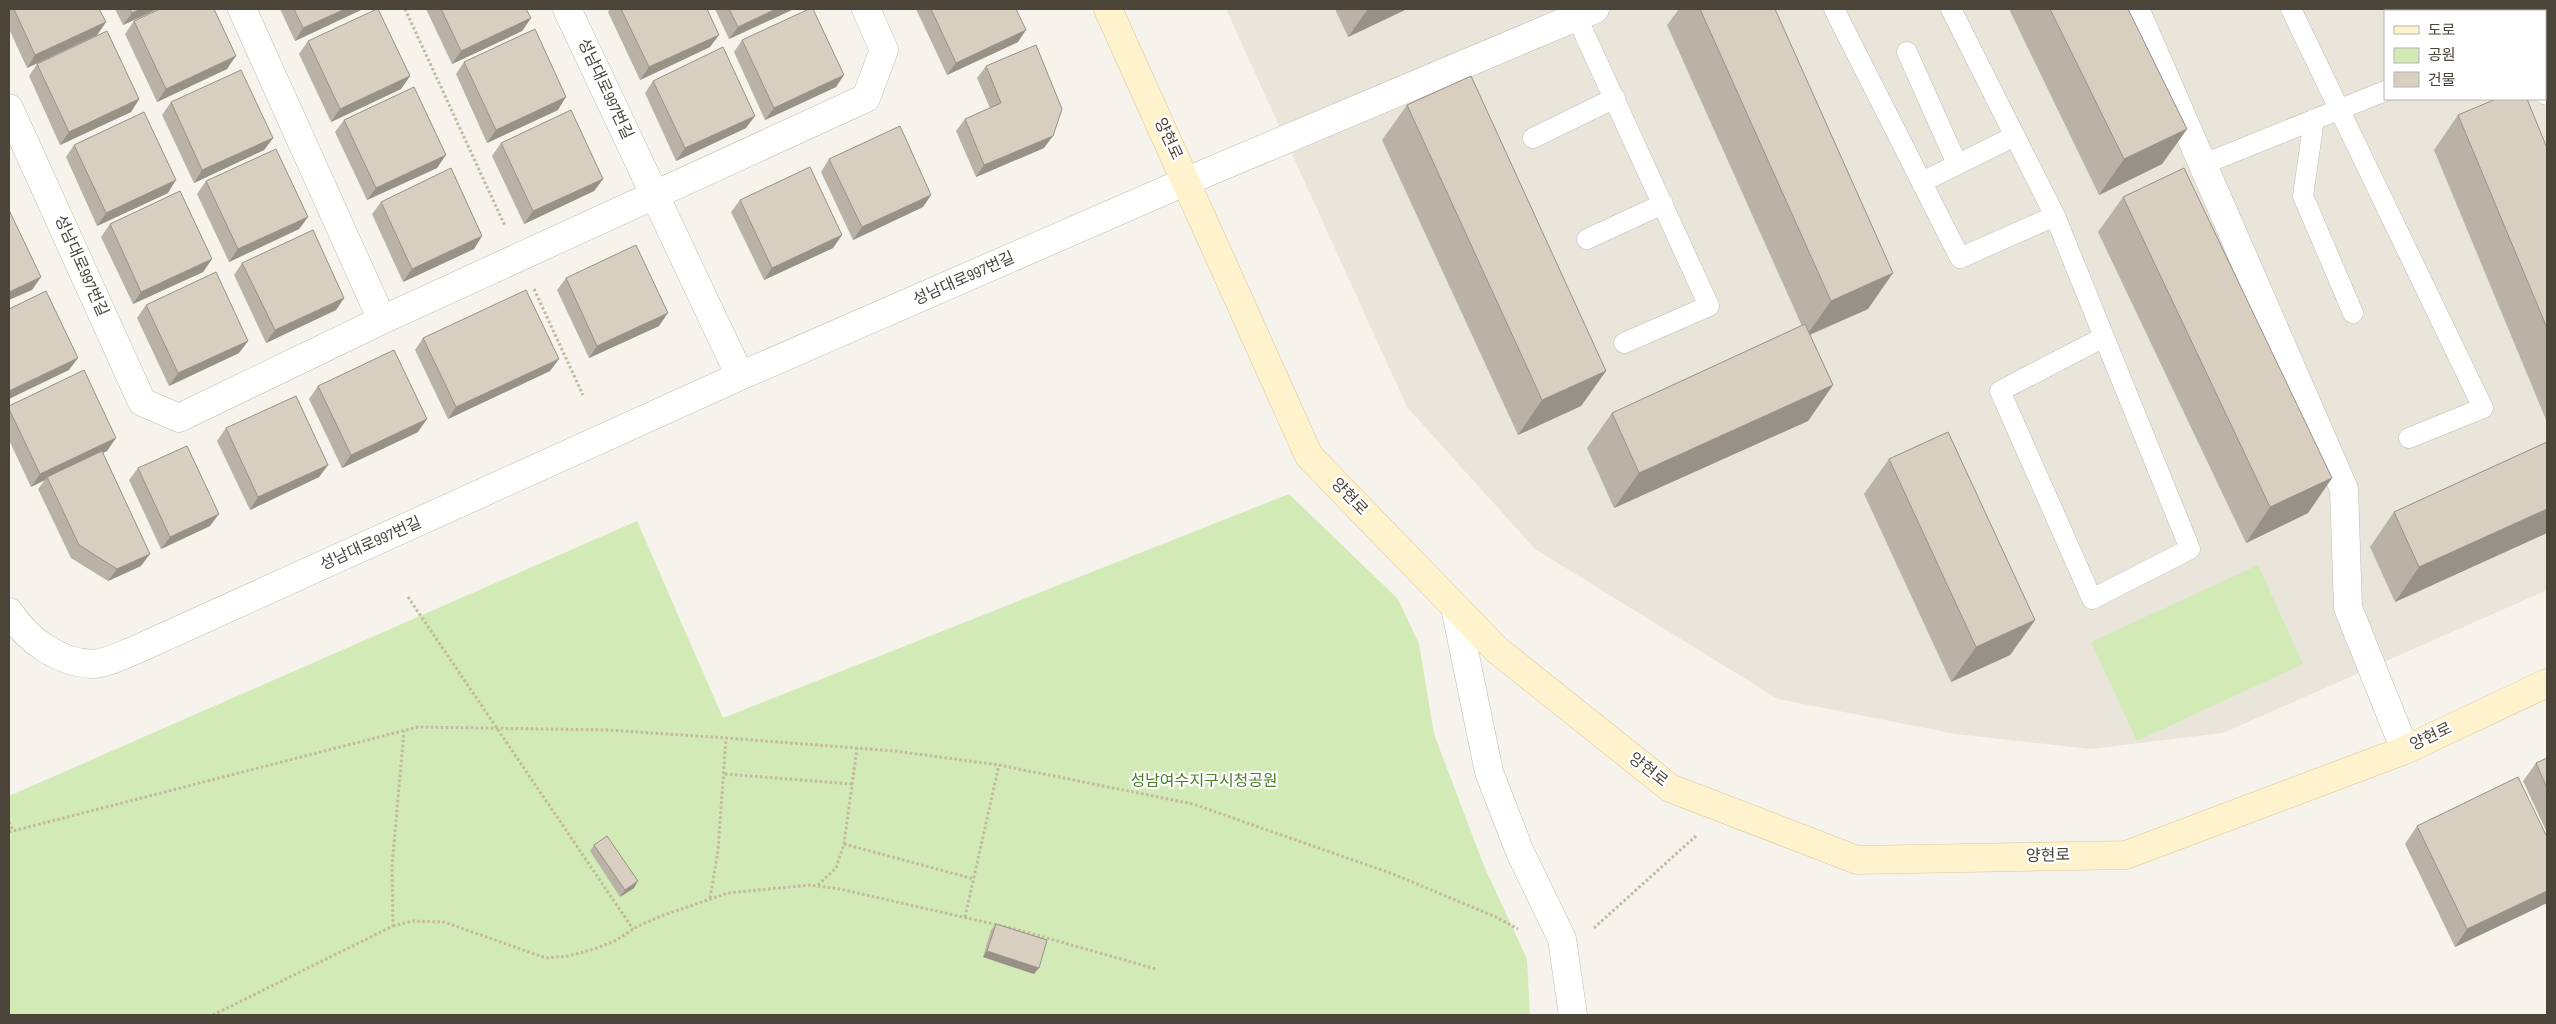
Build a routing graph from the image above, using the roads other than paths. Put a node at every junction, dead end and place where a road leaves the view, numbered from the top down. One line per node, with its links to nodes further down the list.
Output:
1 (242, 9): 27 (street)
2 (567, 9): 22 (street, 성남대로997번길)
3 (866, 9): 22 (street, 성남대로997번길)
4 (1108, 9): 20 (main road, 양현로)
5 (1835, 9): 21 (lane)
6 (1951, 9): 16 (lane)
7 (2135, 9): 19 (street)
8 (2291, 9): 14 (lane)
9 (1581, 11): 12 (lane); 20 (street, 성남대로997번길)
10 (1907, 52): 18 (lane)
11 (2384, 91): 14 (lane)
12 (1615, 98): 17 (lane); 23 (lane)
13 (9, 108): 27 (street, 성남대로997번길)
14 (2339, 110): 15 (lane); 31 (lane)
15 (2314, 120): 19 (lane); 26 (lane)
16 (2015, 136): 18 (lane); 24 (lane)
17 (1533, 138)
18 (1957, 164): 21 (lane)
19 (2204, 164): 35 (street)
20 (1188, 181): 30 (street, 성남대로997번길); 32 (main road, 양현로)
21 (1922, 182): 24 (lane)
22 (655, 196): 27 (street, 성남대로997번길); 30 (street, 성남대로997번길)
23 (1663, 204): 25 (lane); 29 (lane)
24 (2055, 216): 28 (lane)
25 (1587, 239)
26 (2353, 313)
27 (382, 320)
28 (2104, 337): 28 (lane)
29 (1624, 343)
30 (740, 376): 33 (street, 성남대로997번길)
31 (2409, 438)
32 (1455, 607): 35 (main road, 양현로); 36 (street)
33 (9, 612)
34 (2547, 683): 35 (main road, 양현로)
35 (2405, 750)
36 (1573, 1015)

